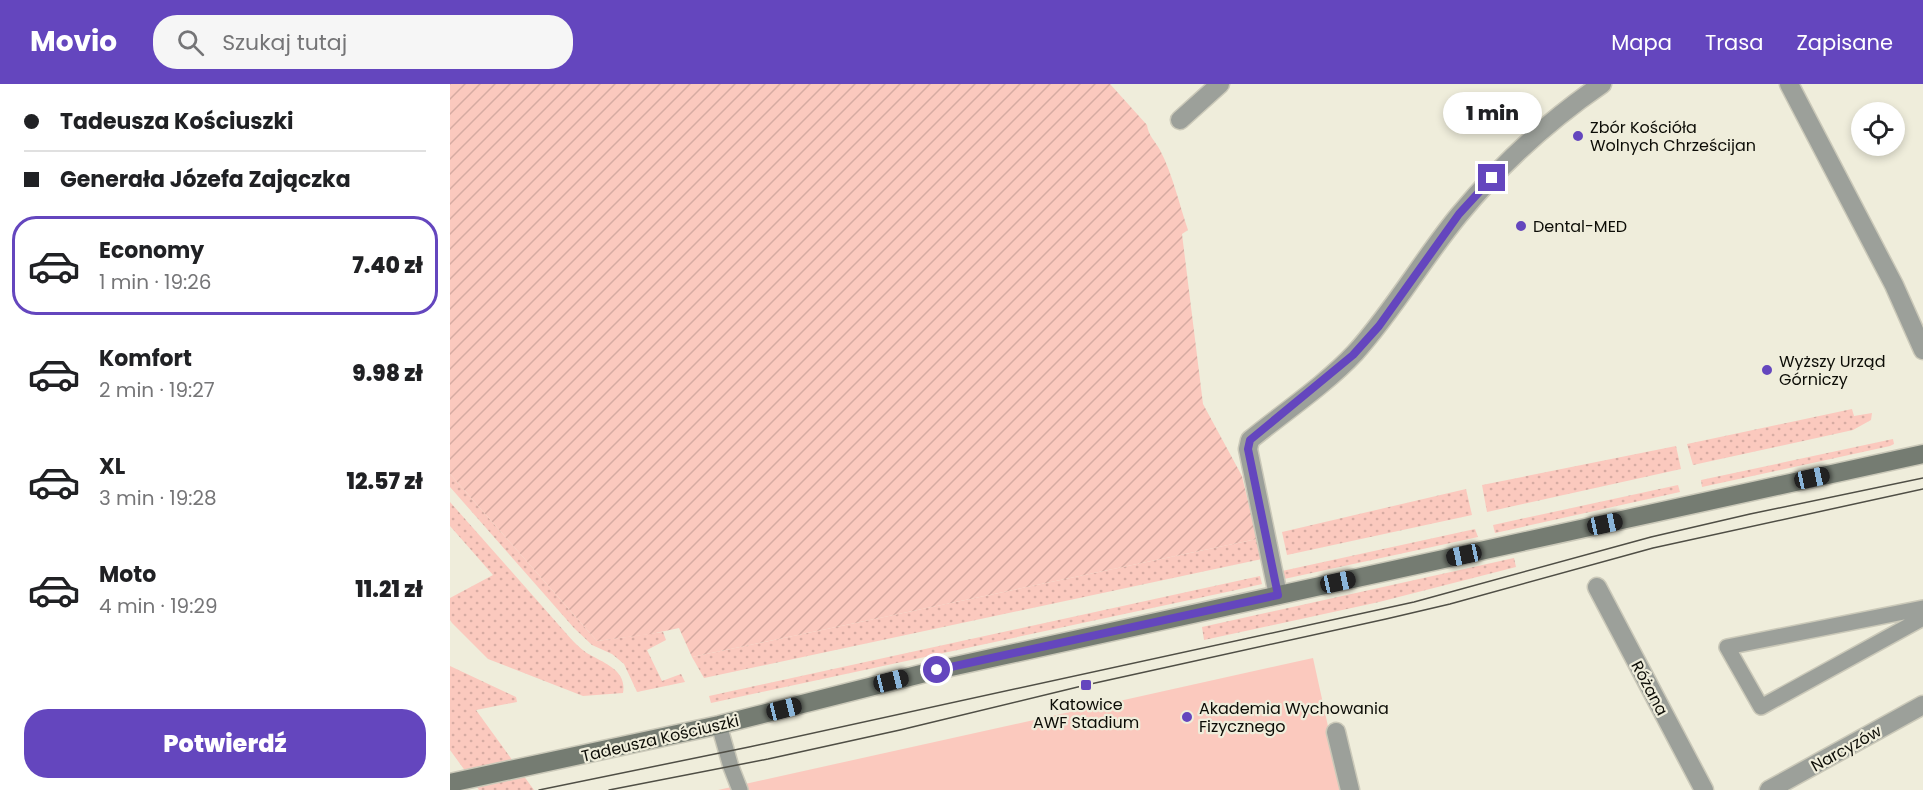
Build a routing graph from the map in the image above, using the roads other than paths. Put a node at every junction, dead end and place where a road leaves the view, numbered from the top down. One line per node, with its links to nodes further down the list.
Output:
1 (1220, 84): 4 (street)
2 (1602, 84): 8 (street)
3 (1789, 84): 5 (street)
4 (1180, 120)
5 (1923, 347)
6 (1923, 454): 8 (street, Tadeusza Kościuszki)
7 (1597, 586): 17 (street, Różana)
8 (1278, 595): 12 (street, Tadeusza Kościuszki)
9 (1923, 609): 10 (lane)
10 (1923, 618)
11 (1923, 705): 18 (street, Narcyzów)
12 (719, 725): 14 (street, Tadeusza Kościuszki); 15 (lane)
13 (1336, 732): 16 (street)
14 (450, 783)
15 (740, 790)
16 (1350, 790)
17 (1704, 790)
18 (1769, 790)

